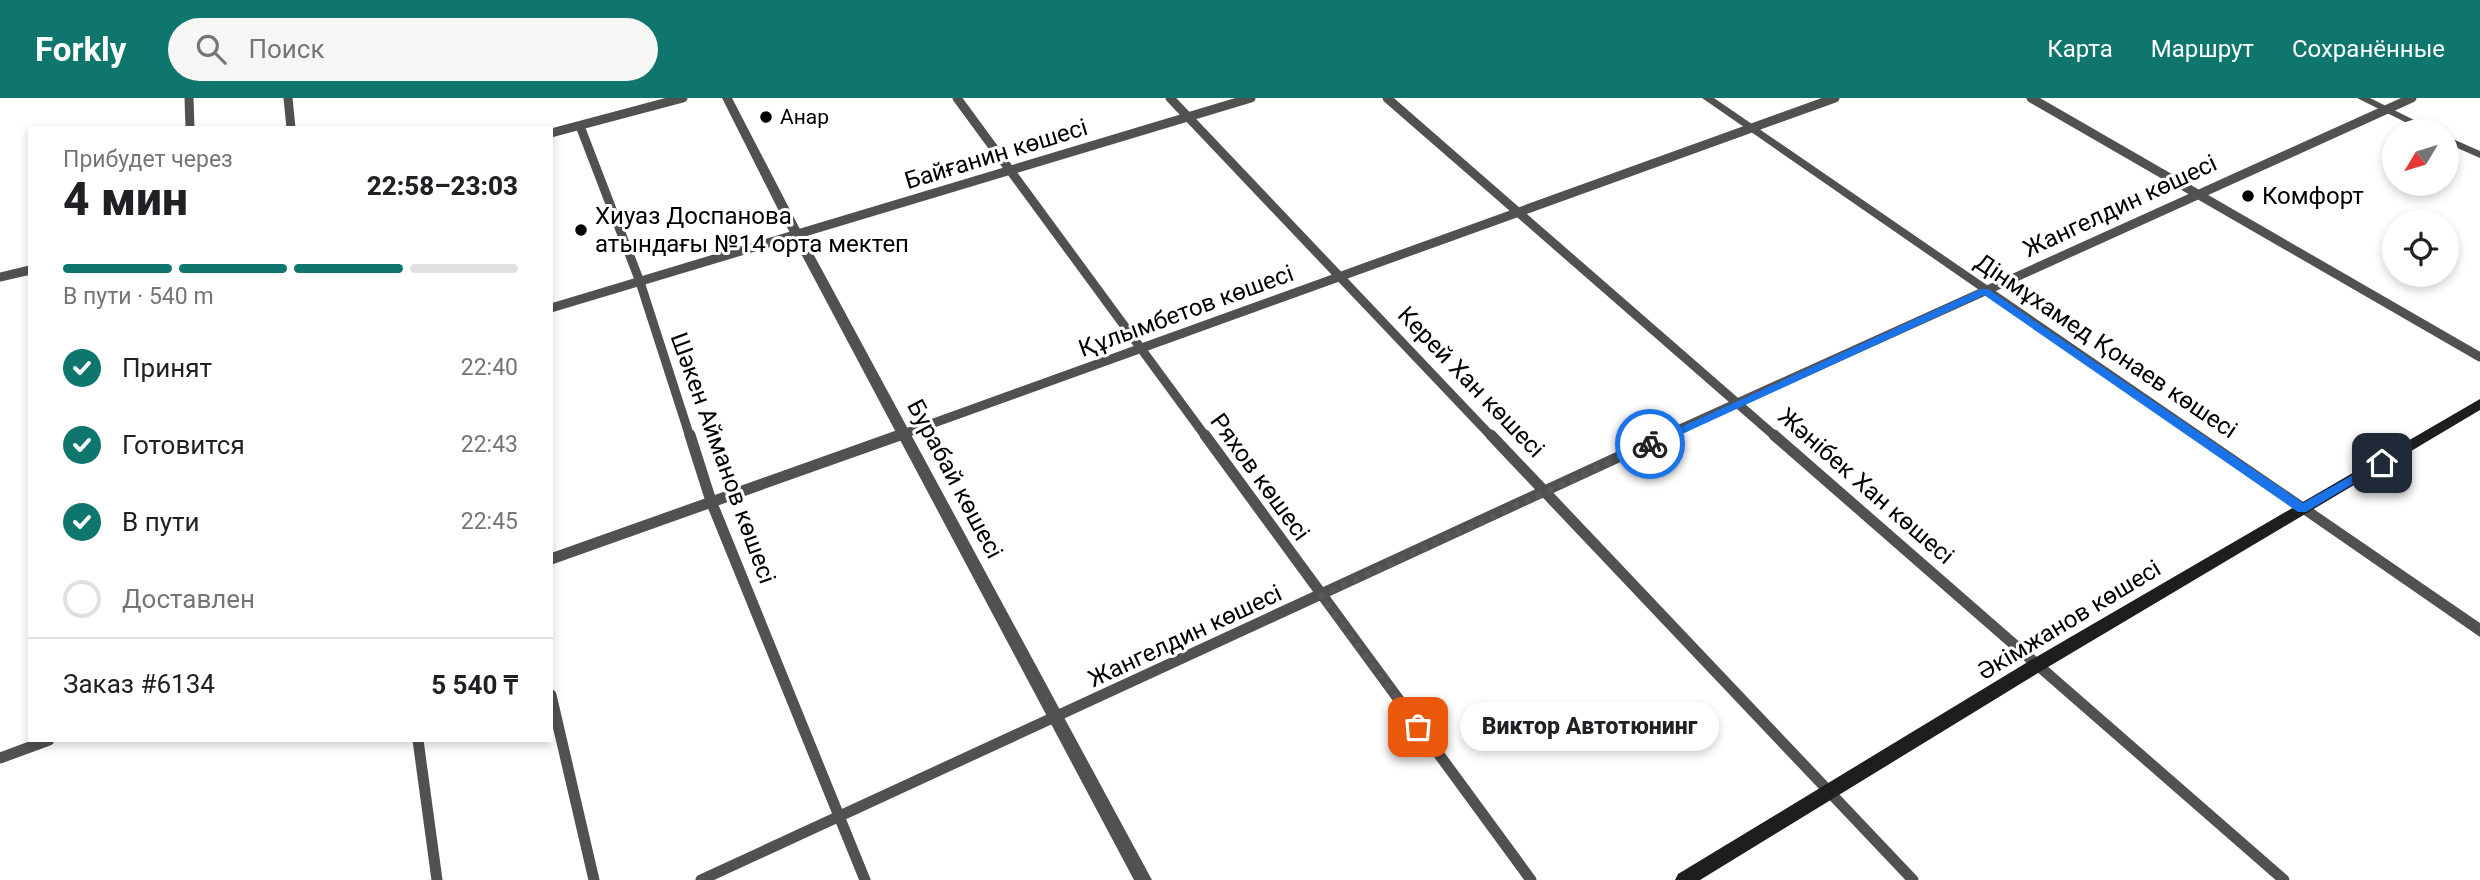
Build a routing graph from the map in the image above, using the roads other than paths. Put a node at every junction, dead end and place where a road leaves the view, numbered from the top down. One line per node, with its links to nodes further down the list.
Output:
1 (189, 98): 17 (street)
2 (288, 98): 18 (street)
3 (683, 98): 19 (street)
4 (727, 98): 27 (street, Бурабай көшесі)
5 (957, 98): 24 (street, Ряхов көшесі)
6 (1170, 98): 15 (street, Керей Хан көшесі)
7 (1251, 98): 15 (street, Байғанин көшесі)
8 (1387, 98): 26 (street, Жәнібек Хан көшесі)
9 (1707, 98): 20 (street, Дінмұхамед Қонаев көшесі)
10 (1835, 98): 20 (street, Құлымбетов көшесі)
11 (2031, 98): 25 (street)
12 (2362, 98): 14 (street)
13 (2412, 98): 14 (street, Жангелдин көшесі)
14 (2386, 110): 16 (street); 25 (street, Жангелдин көшесі)
15 (1188, 117): 24 (street, Байғанин көшесі); 30 (street, Керей Хан көшесі)
16 (2405, 119)
17 (190, 126)
18 (291, 126)
19 (580, 126): 21 (street); 31 (street, Шәкен Айманов көшесі)
20 (1751, 129): 26 (street, Құлымбетов көшесі); 32 (street, Дінмұхамед Қонаев көшесі)
21 (553, 133)
22 (2459, 145): 23 (street)
23 (2480, 155)
24 (1011, 171): 27 (street, Байғанин көшесі); 34 (street, Ряхов көшесі)
25 (2196, 194): 32 (street, Жангелдин көшесі); 35 (street)
26 (1518, 212): 30 (street, Құлымбетов көшесі); 36 (street, Жәнібек Хан көшесі)
27 (796, 233): 31 (street, Байғанин көшесі); 38 (street, Бурабай көшесі)
28 (28, 270): 29 (street)
29 (0, 277)
30 (1341, 277): 34 (street, Құлымбетов көшесі); 39 (street, Керей Хан көшесі)
31 (640, 282): 33 (street, Байғанин көшесі); 40 (street, Шәкен Айманов көшесі)
32 (1985, 291): 36 (street, Жангелдин көшесі); 41 (street, Дінмұхамед Қонаев көшесі)
33 (553, 307)
34 (1140, 350): 38 (street, Құлымбетов көшесі); 43 (street, Ряхов көшесі)
35 (2480, 357)
36 (1741, 403): 39 (street, Жангелдин көшесі); 45 (street, Жәнібек Хан көшесі)
37 (2480, 404): 41 (main road, Әкімжанов көшесі)
38 (905, 433): 40 (street, Құлымбетов көшесі); 47 (street, Бурабай көшесі)
39 (1546, 491): 43 (street, Жангелдин көшесі); 51 (street, Керей Хан көшесі)
40 (711, 501): 42 (street, Құлымбетов көшесі); 52 (street, Шәкен Айманов көшесі)
41 (2302, 509): 44 (street, Дінмұхамед Қонаев көшесі); 45 (main road, Әкімжанов көшесі)
42 (553, 558)
43 (1321, 596): 47 (street, Жангелдин көшесі); 58 (street, Ряхов көшесі)
44 (2480, 631)
45 (2036, 665): 51 (main road, Әкімжанов көшесі); 61 (street, Жәнібек Хан көшесі)
46 (553, 704): 54 (street)
47 (1057, 718): 52 (street, Жангелдин көшесі); 57 (street, Бурабай көшесі)
48 (44, 742): 50 (street)
49 (418, 742): 53 (street)
50 (0, 758)
51 (1830, 792): 59 (main road, Әкімжанов көшесі); 60 (street, Керей Хан көшесі)
52 (839, 813): 55 (street, Жангелдин көшесі); 56 (street, Шәкен Айманов көшесі)
53 (437, 880)
54 (594, 880)
55 (701, 880)
56 (865, 880)
57 (1143, 880)
58 (1531, 880)
59 (1684, 880)
60 (1913, 880)
61 (2284, 880)

